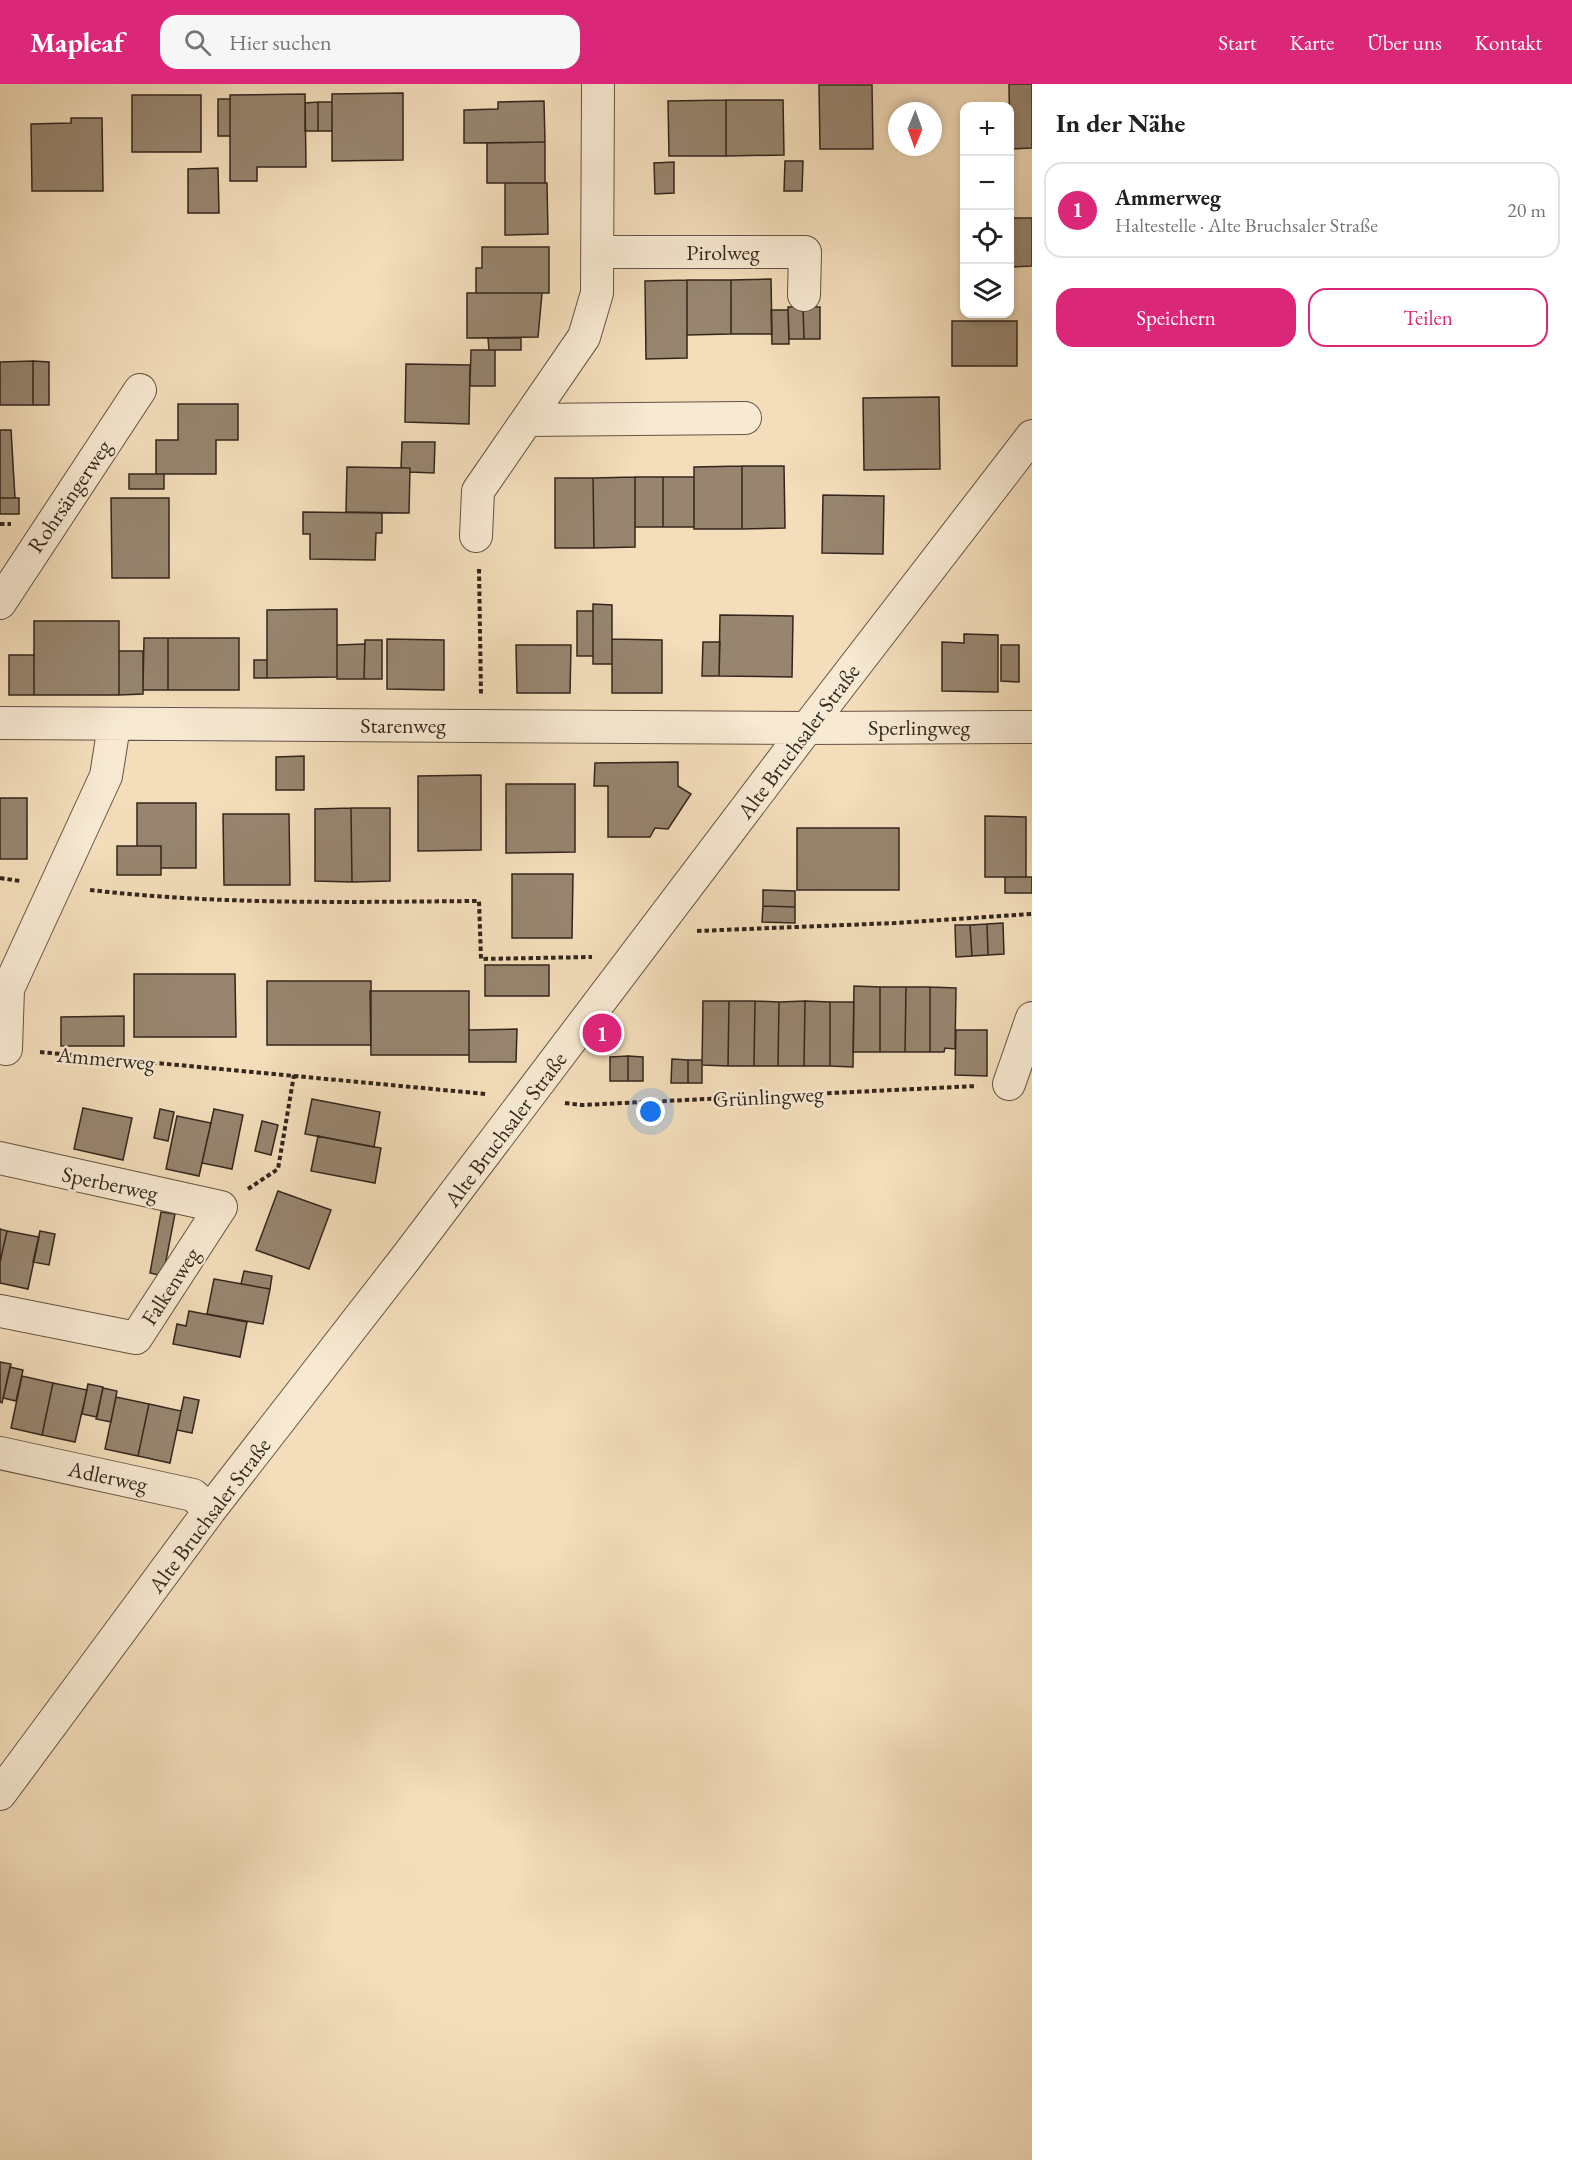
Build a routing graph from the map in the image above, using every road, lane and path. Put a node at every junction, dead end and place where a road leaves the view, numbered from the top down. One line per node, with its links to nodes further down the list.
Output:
1 (598, 84): 2 (street)
2 (598, 252): 3 (street, Pirolweg); 6 (street)
3 (804, 295)
4 (140, 390): 9 (street, Rohrsängerweg)
5 (745, 418): 6 (street)
6 (526, 420): 8 (street)
7 (1032, 436): 14 (street, Alte Bruchsaler Straße)
8 (476, 536): 11 (path)
9 (0, 603)
10 (0, 723): 12 (street, Starenweg)
11 (482, 724): 12 (street, Starenweg); 14 (street, Starenweg)
12 (114, 726): 16 (street)
13 (1032, 727): 14 (street, Sperlingweg)
14 (807, 728): 18 (street, Alte Bruchsaler Straße)
15 (0, 878): 16 (path)
16 (56, 886): 18 (path); 20 (street)
17 (1032, 914): 18 (path)
18 (645, 944): 23 (street, Alte Bruchsaler Straße)
19 (1032, 1018): 22 (street)
20 (6, 1049): 21 (path, Ammerweg)
21 (294, 1075): 23 (path, Ammerweg); 25 (path)
22 (1009, 1084): 23 (path, Grünlingweg)
23 (528, 1098): 28 (street, Alte Bruchsaler Straße)
24 (0, 1158): 25 (street, Sperberweg)
25 (221, 1207): 26 (street, Falkenweg)
26 (0, 1311)
27 (0, 1453): 28 (street, Adlerweg)
28 (210, 1510): 29 (street, Alte Bruchsaler Straße)
29 (0, 1794)

